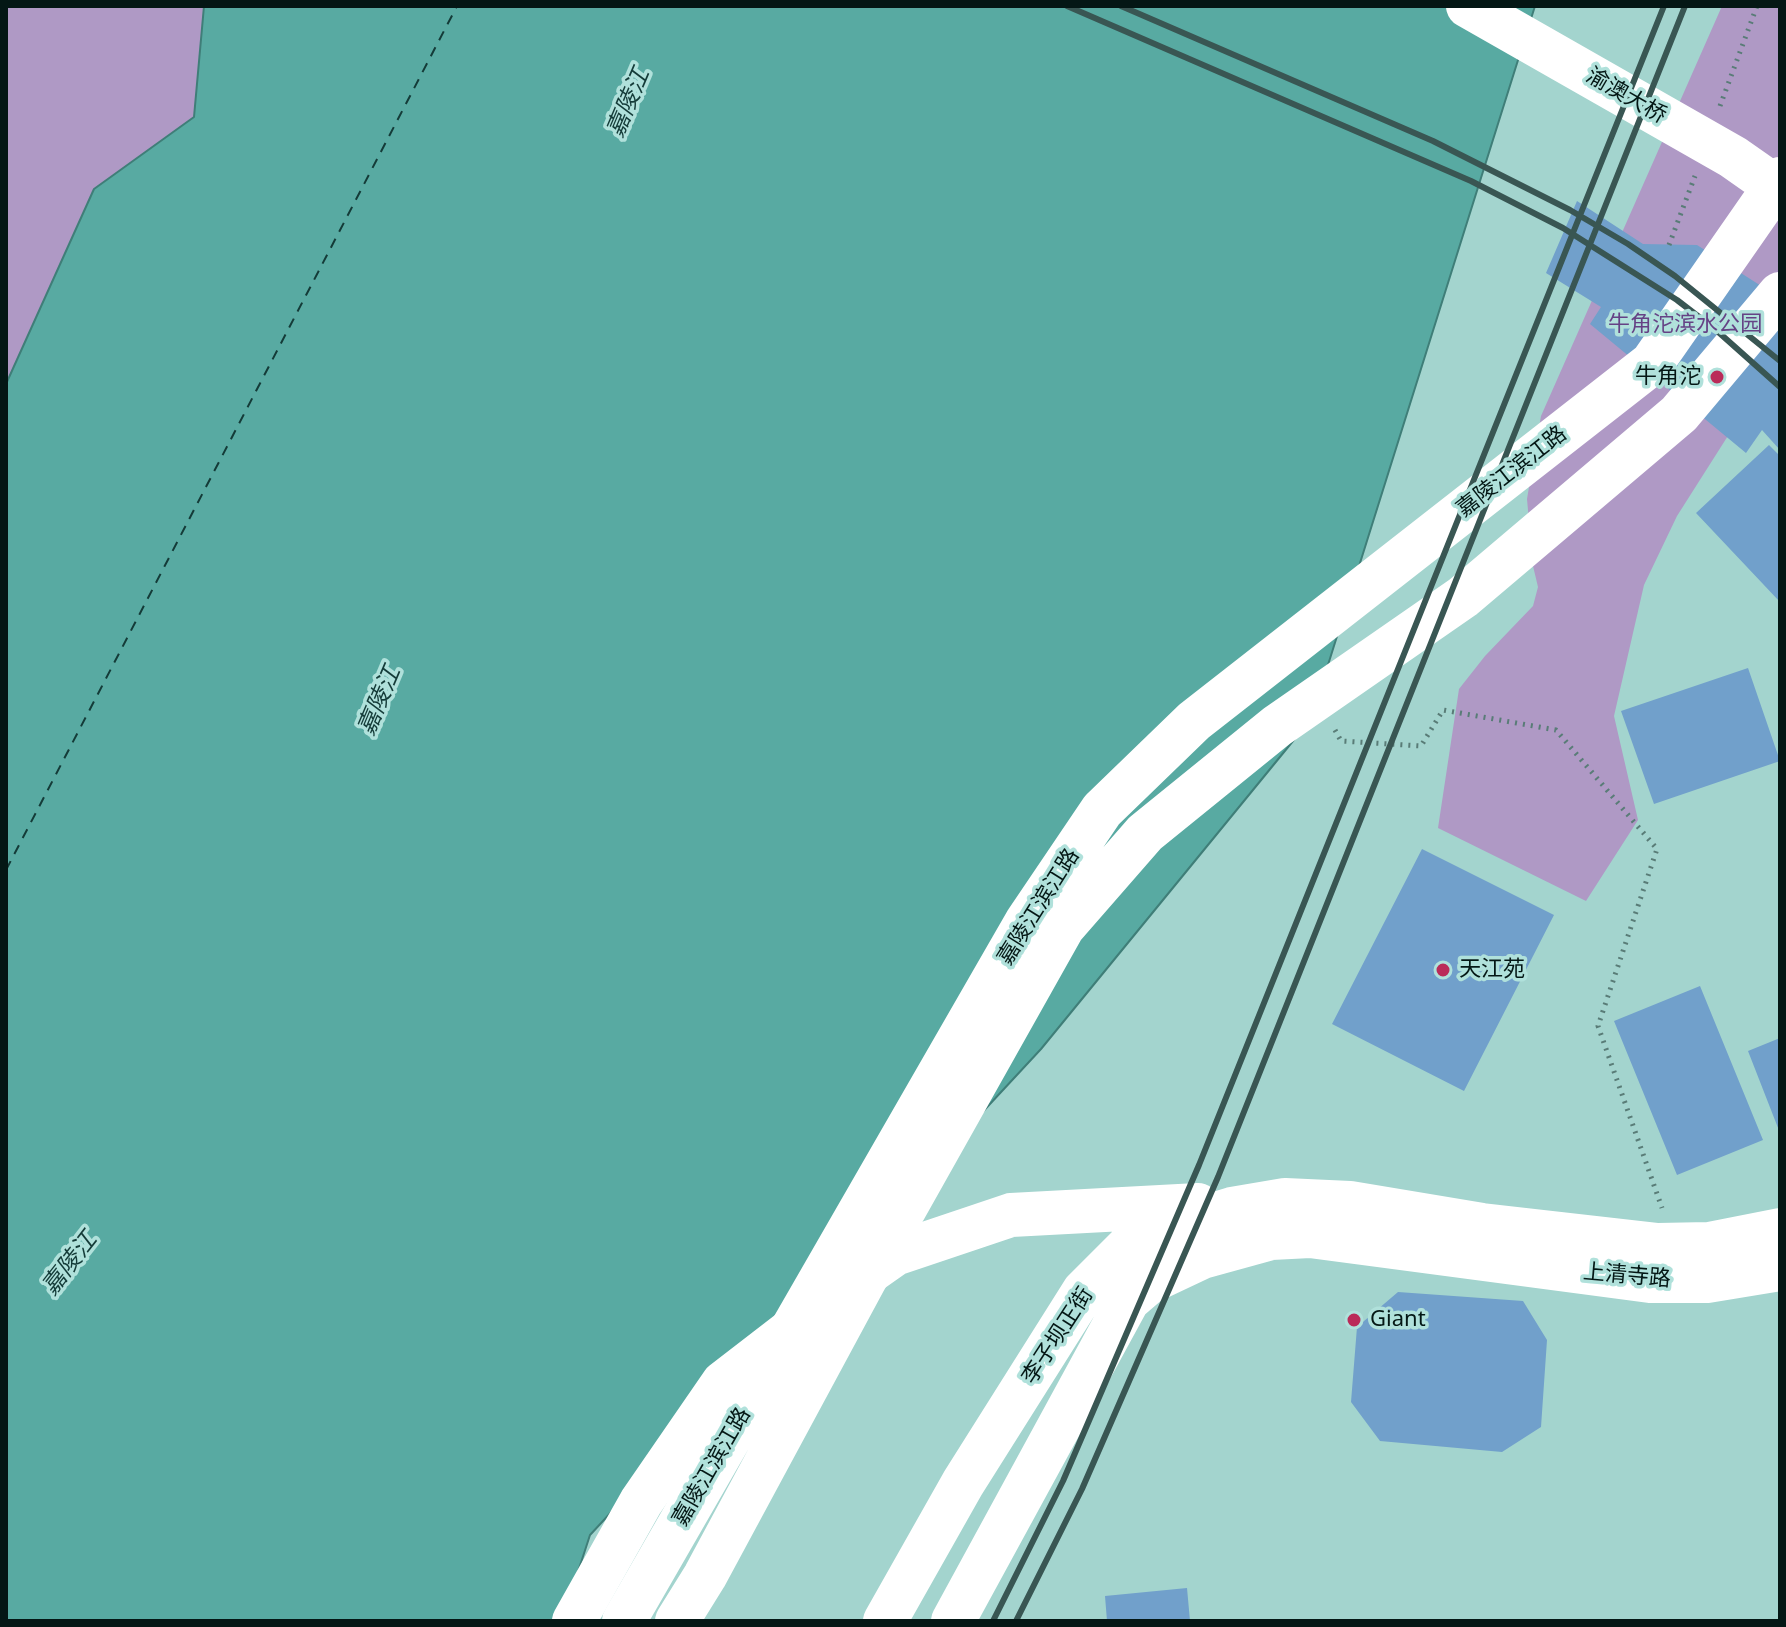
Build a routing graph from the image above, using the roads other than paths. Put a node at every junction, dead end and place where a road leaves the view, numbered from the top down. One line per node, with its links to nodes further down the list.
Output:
1 (1468, 6): 3 (main road, 渝澳大桥)
2 (1780, 179): 10 (main road, 嘉陵江滨江路)
3 (1780, 190)
4 (1780, 294): 11 (main road, 嘉陵江滨江路)
5 (1285, 1200): 7 (main road, 李子坝正街); 9 (main road); 12 (main road, 李子坝正街)
6 (1780, 1230): 7 (main road, 上清寺路)
7 (1478, 1242): 8 (main road, 上清寺路); 13 (main road, 李子坝正街)
8 (1780, 1269)
9 (574, 1621)
10 (624, 1621)
11 (677, 1621)
12 (885, 1621)
13 (953, 1621)

